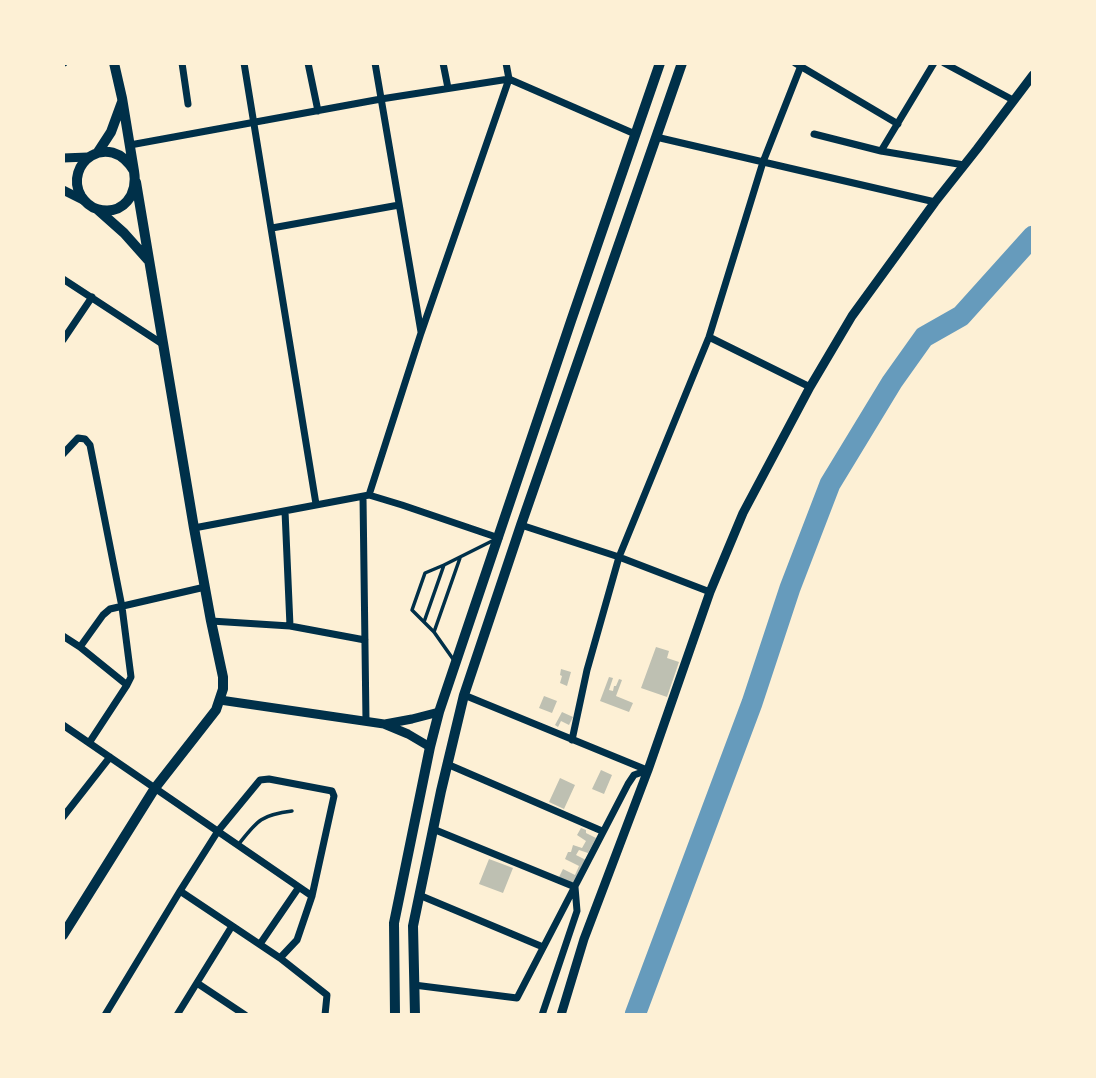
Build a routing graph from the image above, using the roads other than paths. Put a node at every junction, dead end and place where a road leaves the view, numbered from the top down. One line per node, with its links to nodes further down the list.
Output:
1 (114, 63): 17 (main road)
2 (182, 63): 20 (street)
3 (244, 63): 22 (street)
4 (308, 63): 21 (street)
5 (375, 63): 18 (street)
6 (443, 63): 16 (street)
7 (506, 63): 15 (street)
8 (660, 63): 24 (main road)
9 (682, 63): 26 (main road)
10 (934, 63): 23 (street)
11 (944, 63): 13 (street)
12 (800, 64): 23 (street); 31 (street)
13 (954, 65): 19 (street)
14 (1033, 75): 19 (street)
15 (509, 79): 16 (street); 24 (street); 43 (street)
16 (448, 88): 18 (street)
17 (122, 98): 27 (main road); 29 (main road)
18 (381, 99): 21 (street); 37 (street)
19 (1013, 100): 32 (street)
20 (188, 104)
21 (318, 111): 22 (street)
22 (254, 123): 27 (street); 39 (street)
23 (898, 124): 28 (street)
24 (635, 134): 54 (main road)
25 (814, 134): 28 (street)
26 (656, 137): 31 (street); 52 (main road)
27 (130, 145): 33 (main road)
28 (881, 151): 32 (street)
29 (93, 155): 30 (street); 33 (main road); 35 (main road)
30 (63, 158)
31 (763, 162): 36 (street); 44 (street)
32 (964, 165): 36 (street)
33 (135, 176): 38 (main road); 40 (main road)
34 (63, 190): 35 (street)
35 (85, 201): 38 (main road)
36 (935, 202): 47 (street)
37 (399, 205): 39 (street); 43 (street)
38 (96, 209): 40 (main road)
39 (272, 228): 50 (street)
40 (149, 260): 46 (main road)
41 (63, 279): 42 (street)
42 (92, 297): 45 (street); 46 (street)
43 (421, 332): 49 (street)
44 (709, 337): 47 (street); 55 (street)
45 (63, 340)
46 (164, 345): 53 (main road)
47 (810, 387): 59 (street)
48 (63, 454): 60 (street)
49 (366, 496): 50 (street); 54 (street); 66 (street)
50 (316, 505): 51 (street)
51 (285, 510): 53 (street); 63 (street)
52 (521, 525): 55 (street); 70 (main road)
53 (194, 528): 58 (main road)
54 (499, 538): 56 (lane); 68 (main road)
55 (619, 557): 59 (street); 76 (street)
56 (460, 558): 57 (lane); 64 (lane)
57 (444, 565): 62 (lane); 62 (lane)
58 (205, 587): 60 (street); 61 (main road)
59 (710, 592): 81 (street)
60 (122, 607): 67 (street); 69 (street)
61 (211, 621): 63 (street); 71 (main road)
62 (424, 622): 64 (lane)
63 (290, 626): 66 (street)
64 (434, 632): 68 (lane)
65 (63, 636): 67 (street)
66 (365, 640): 73 (street)
67 (80, 647): 69 (street)
68 (456, 663): 72 (main road)
69 (127, 685): 77 (street)
70 (464, 695): 76 (street); 80 (main road)
71 (220, 700): 73 (street); 82 (main road)
72 (439, 712): 74 (street); 78 (main road)
73 (366, 721): 74 (street)
74 (384, 724): 78 (street)
75 (63, 726): 77 (street)
76 (572, 740): 81 (street)
77 (89, 743): 79 (street)
78 (430, 747): 105 (main road)
79 (110, 757): 82 (street); 84 (street)
80 (447, 764): 85 (main road); 87 (street)
81 (648, 770): 87 (street); 108 (street)
82 (155, 788): 86 (street); 95 (main road)
83 (292, 811): 88 (lane)
84 (63, 817)
85 (433, 829): 90 (street); 92 (main road)
86 (218, 831): 88 (street); 91 (street); 93 (street)
87 (602, 831): 90 (street)
88 (238, 845): 89 (street)
89 (299, 887): 93 (street); 96 (street)
90 (575, 887): 97 (street); 107 (street)
91 (180, 891): 94 (street); 101 (street)
92 (419, 895): 97 (street); 100 (main road)
93 (312, 896): 98 (street)
94 (232, 926): 96 (street); 99 (street)
95 (63, 935)
96 (260, 944): 98 (street)
97 (544, 947): 100 (street)
98 (280, 958): 104 (street)
99 (197, 983): 102 (street); 103 (street)
100 (414, 985): 106 (main road)
101 (105, 1015)
102 (177, 1015)
103 (245, 1015)
104 (325, 1015)
105 (395, 1015)
106 (415, 1015)
107 (542, 1015)
108 (561, 1015)

